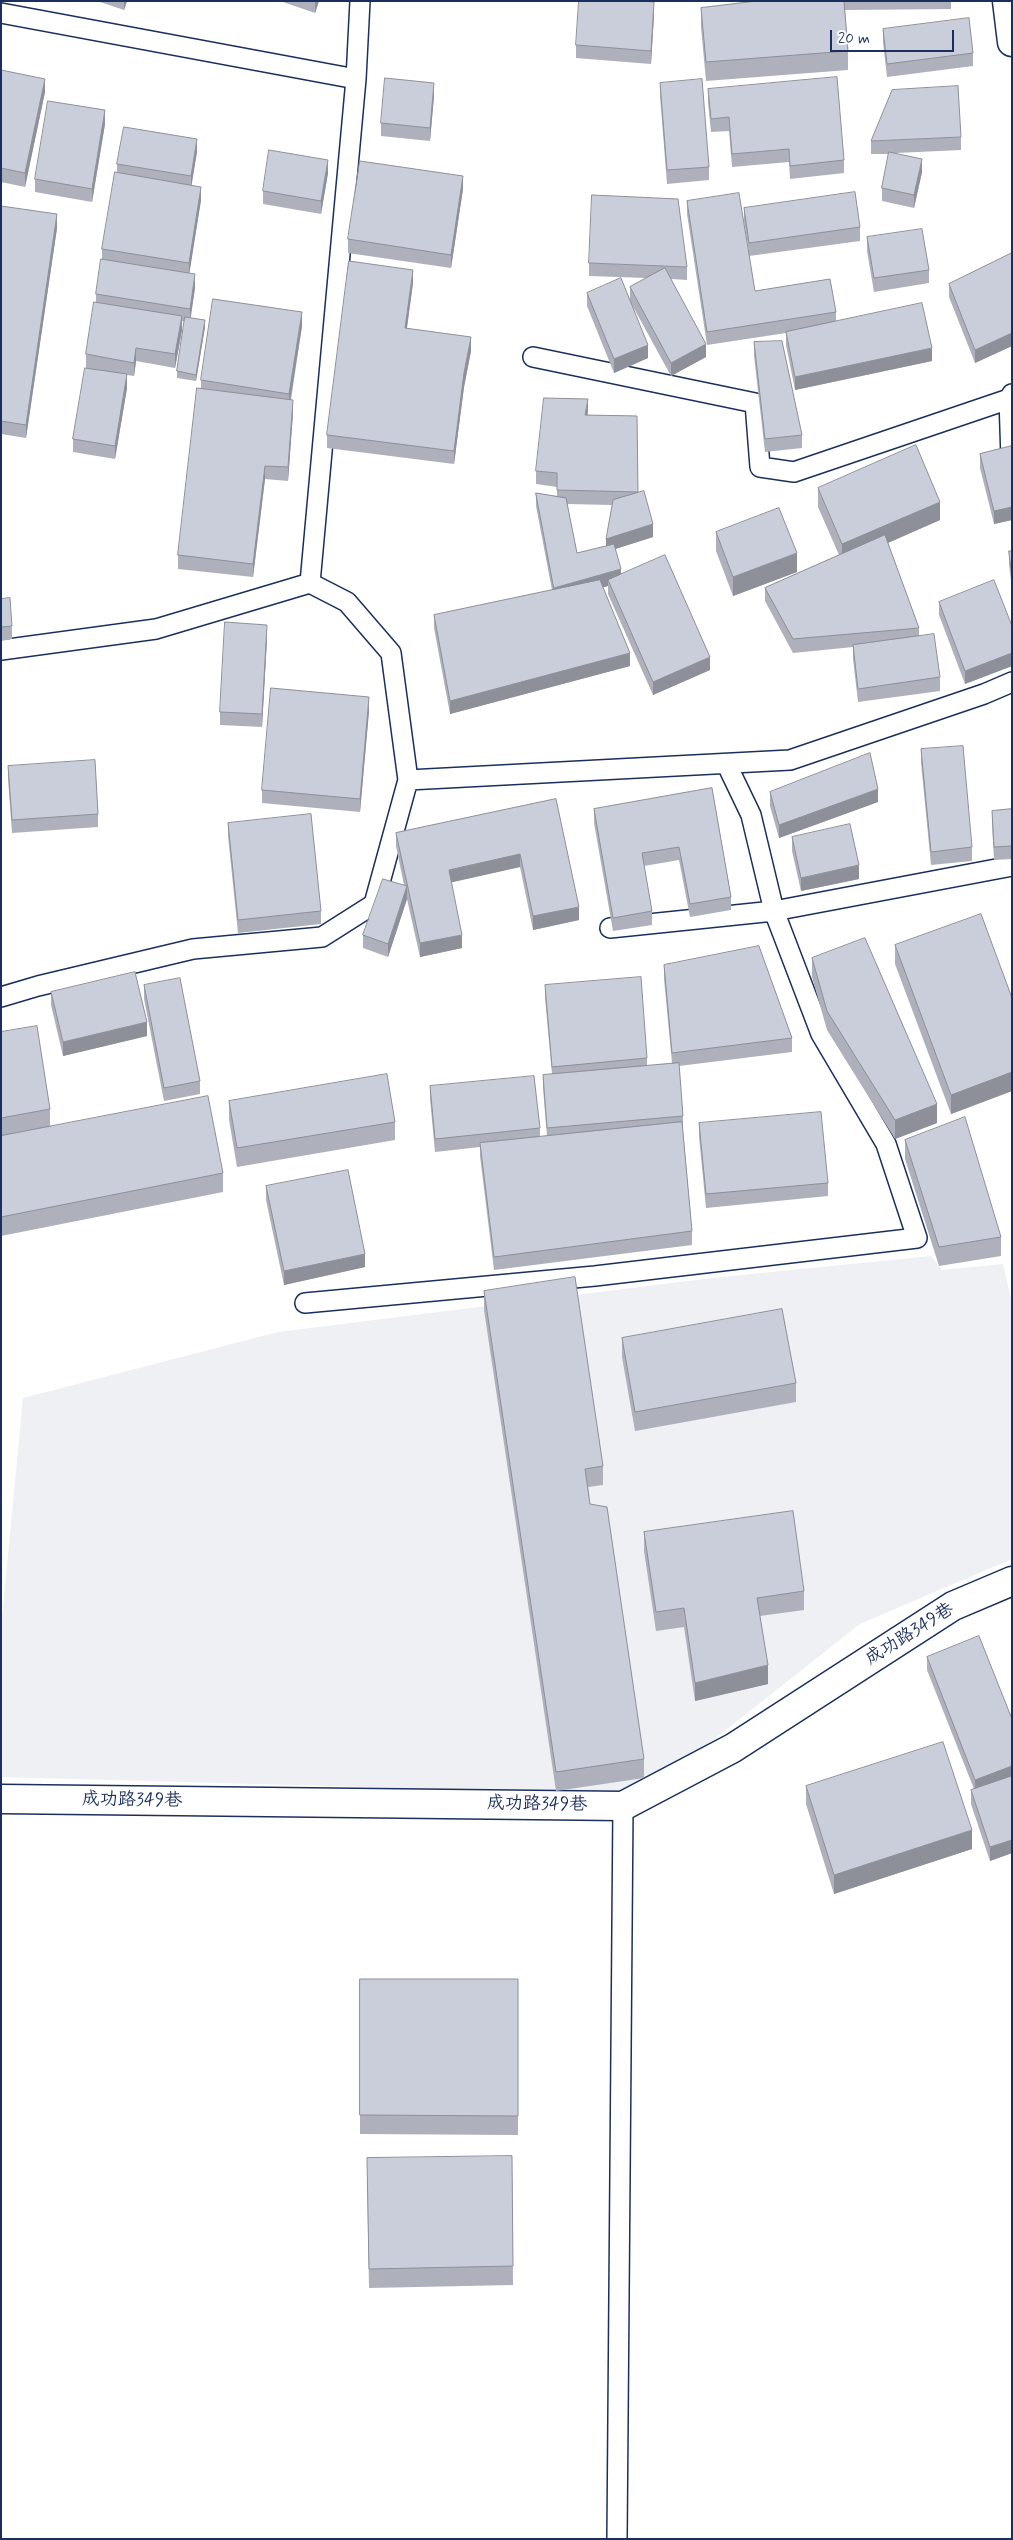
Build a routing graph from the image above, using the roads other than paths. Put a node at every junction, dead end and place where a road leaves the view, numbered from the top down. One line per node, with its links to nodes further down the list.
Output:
1 (360, 1): 5 (lane)
2 (1007, 1): 4 (street)
3 (1, 13): 5 (lane)
4 (1012, 42)
5 (356, 79): 9 (lane)
6 (533, 357): 7 (lane)
7 (1010, 397): 8 (lane)
8 (1012, 489)
9 (310, 583): 10 (lane); 13 (lane)
10 (1, 650)
11 (1012, 682): 12 (lane)
12 (727, 765): 13 (lane); 15 (lane)
13 (408, 780): 17 (lane)
14 (1012, 866): 15 (lane)
15 (774, 912): 16 (lane); 18 (lane)
16 (610, 928)
17 (1, 997)
18 (305, 1303)
19 (1012, 1581): 21 (street, 成功路349巷)
20 (1, 1799): 21 (street, 成功路349巷)
21 (622, 1806): 22 (lane)
22 (617, 2539)

